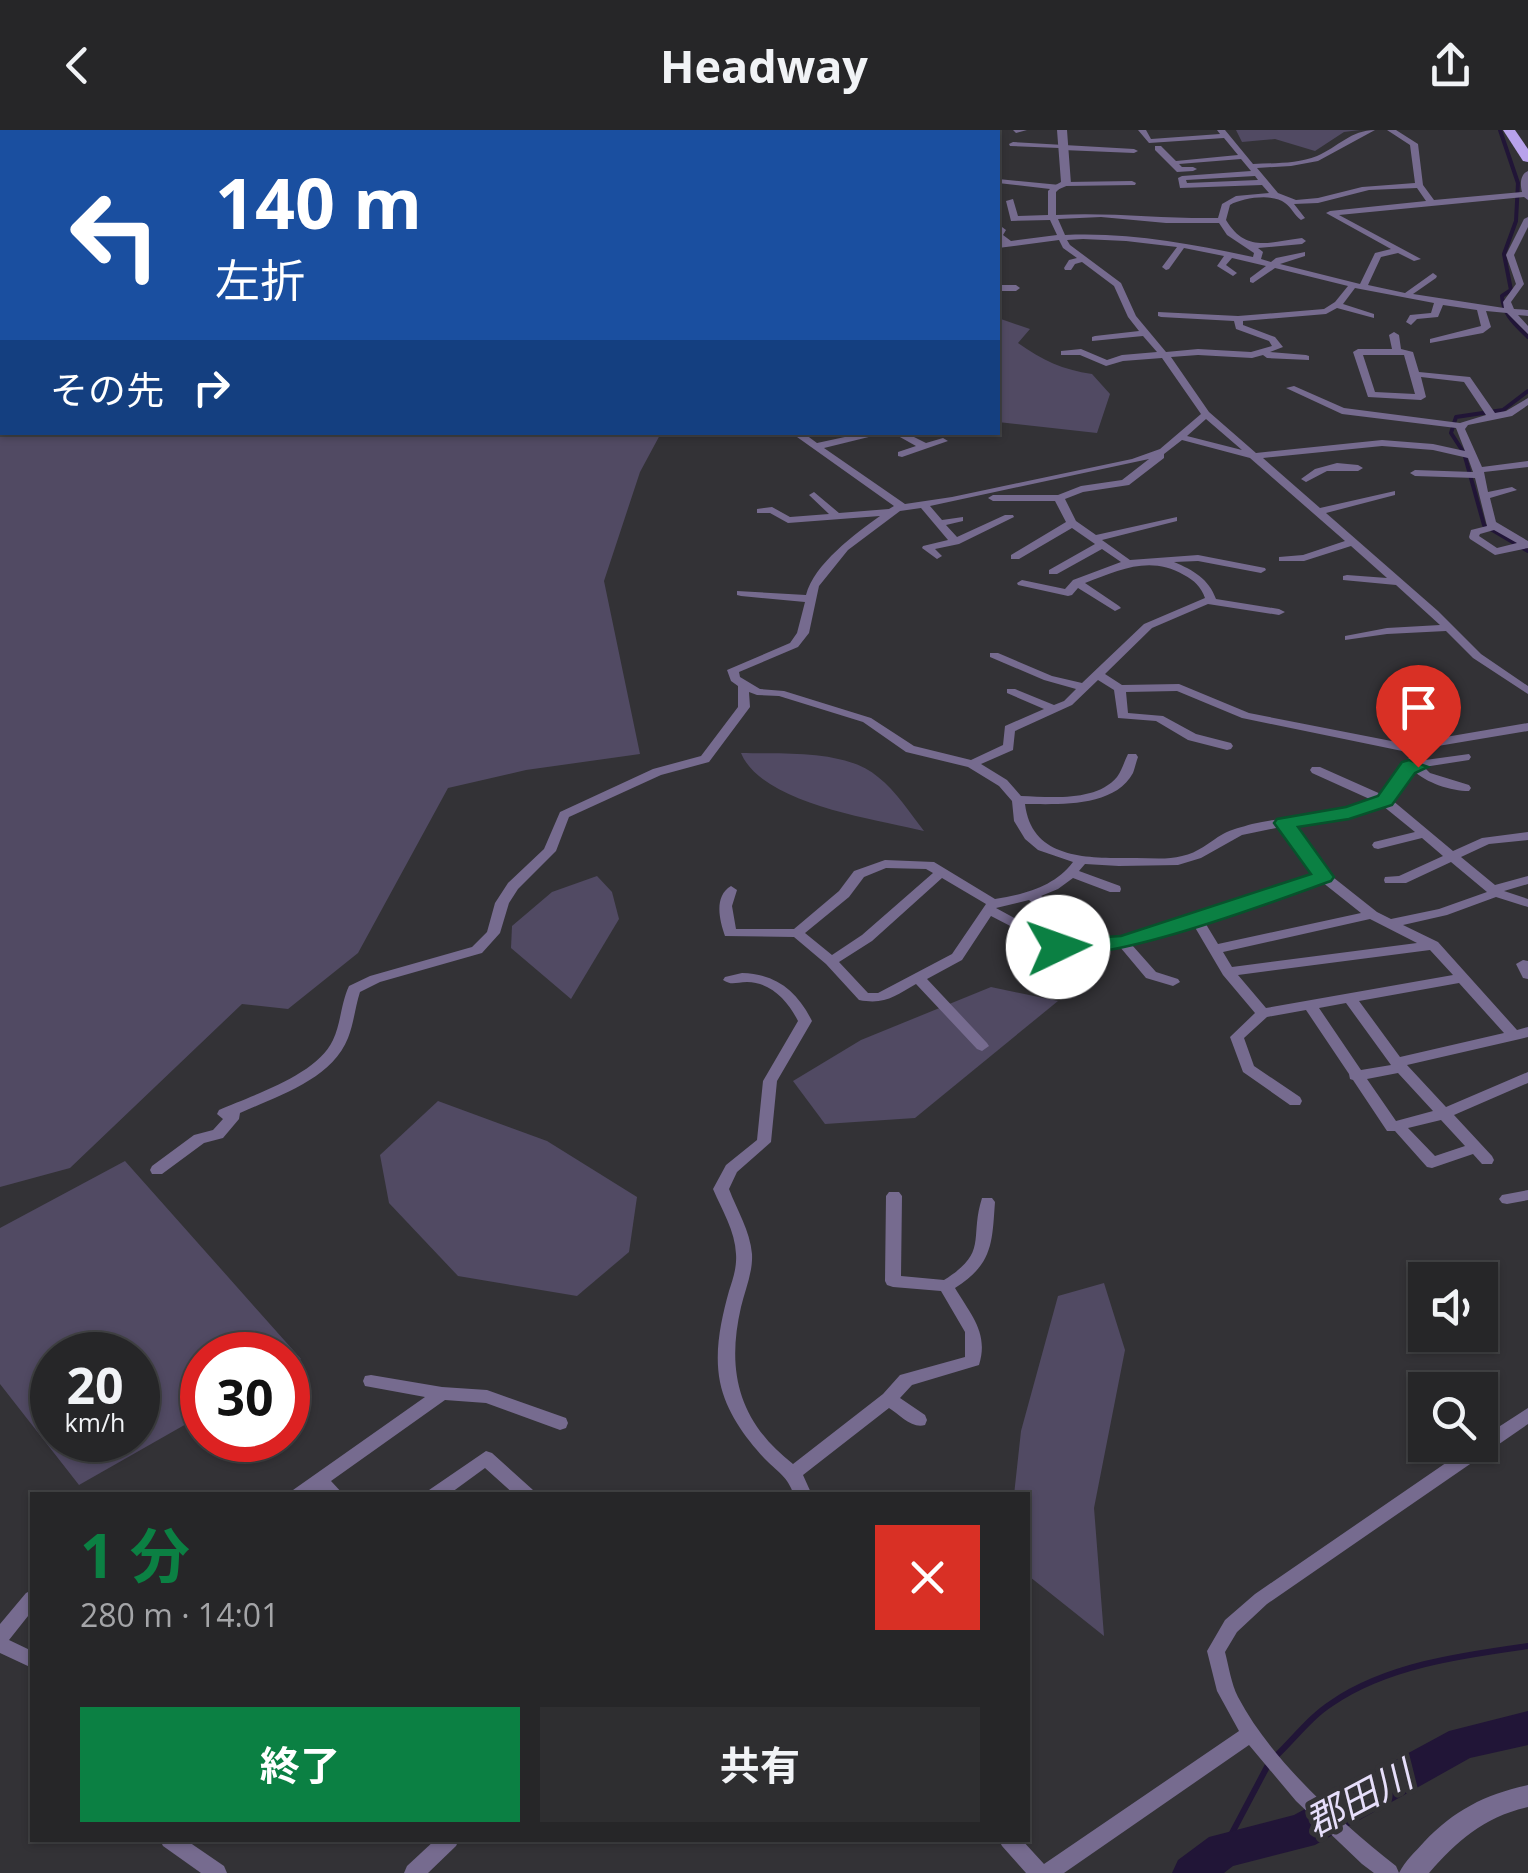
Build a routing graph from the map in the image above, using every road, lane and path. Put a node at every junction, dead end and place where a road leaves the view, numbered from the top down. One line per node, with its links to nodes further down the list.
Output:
1 (892, 130): 2 (street)
2 (905, 130)
3 (1191, 130): 7 (street)
4 (1371, 130): 14 (street)
5 (1391, 130): 23 (street)
6 (1509, 130): 15 (main road)
7 (1145, 135): 12 (street); 14 (street)
8 (1062, 141): 10 (street); 11 (street); 22 (street)
9 (1127, 141): 11 (street)
10 (1013, 144)
11 (1091, 144): 13 (street)
12 (1158, 148): 14 (street); 16 (street)
13 (1134, 152)
14 (1239, 153): 16 (street); 16 (street); 19 (street); 21 (street)
15 (1528, 158)
16 (1171, 159)
17 (1528, 173): 24 (street)
18 (1000, 181): 22 (street)
19 (1264, 182): 21 (street); 25 (street)
20 (1132, 183): 22 (street)
21 (1222, 184): 26 (street)
22 (1062, 185): 32 (street)
23 (1419, 185): 28 (street); 29 (street)
24 (1521, 195): 29 (street)
25 (1274, 198): 26 (street); 28 (street)
26 (1232, 200): 33 (street)
27 (1010, 201): 32 (street)
28 (1289, 203): 30 (street)
29 (1432, 204): 43 (street)
30 (1302, 218)
31 (1528, 218): 62 (street)
32 (1052, 220): 33 (street); 34 (street)
33 (1222, 220): 42 (street)
34 (1059, 235): 38 (street); 40 (street); 41 (street)
35 (1000, 236): 38 (street)
36 (1302, 241): 42 (street)
37 (1095, 243): 40 (street)
38 (1009, 244): 39 (street)
39 (1000, 246)
40 (1066, 246): 46 (street)
41 (1182, 246): 45 (street); 50 (street)
42 (1251, 246): 48 (street)
43 (1399, 250): 47 (street); 55 (street)
44 (1302, 254): 49 (street)
45 (1229, 256): 48 (street); 52 (street)
46 (1086, 259): 51 (street); 71 (street)
47 (1417, 259)
48 (1256, 260): 49 (street)
49 (1274, 264): 54 (street); 55 (street)
50 (1166, 267)
51 (1068, 268)
52 (1233, 273)
53 (1434, 276): 58 (street)
54 (1253, 280)
55 (1358, 285): 58 (street); 60 (street)
56 (1000, 288): 57 (street)
57 (1016, 288)
58 (1409, 294): 59 (street)
59 (1440, 300): 61 (street); 65 (street)
60 (1336, 305): 66 (street); 67 (street)
61 (1480, 306): 62 (street); 74 (street)
62 (1504, 310): 63 (street); 70 (street)
63 (1528, 312)
64 (1160, 314): 67 (street)
65 (1435, 315): 68 (street); 69 (street)
66 (1370, 316)
67 (1238, 319): 78 (street)
68 (1411, 322)
69 (1447, 324)
70 (1528, 331)
71 (1144, 332): 73 (street); 77 (street)
72 (1394, 335): 75 (street)
73 (1095, 339)
74 (1433, 342)
75 (1397, 352): 80 (street); 80 (street)
76 (1064, 353): 77 (street)
77 (1166, 357): 78 (street); 84 (street)
78 (1232, 357): 79 (street)
79 (1306, 358)
80 (1415, 374): 83 (street)
81 (1291, 388): 85 (street)
82 (1528, 401): 83 (street)
83 (1490, 413): 85 (street)
84 (1206, 414): 89 (street); 95 (street)
85 (1461, 426): 96 (street)
86 (800, 435): 91 (street)
87 (870, 435): 91 (street)
88 (902, 435): 92 (street)
89 (1180, 436): 93 (street); 95 (street)
90 (943, 441): 92 (street)
91 (817, 446): 115 (street)
92 (925, 447): 94 (street)
93 (1164, 452): 112 (street); 113 (street)
94 (902, 454)
95 (1252, 455): 96 (street); 98 (street); 105 (street)
96 (1472, 456): 102 (street)
97 (1528, 464): 102 (street)
98 (1226, 465)
99 (1358, 468): 104 (street)
100 (1415, 473): 101 (street)
101 (1436, 474): 103 (street); 108 (street)
102 (1478, 474): 103 (street); 111 (street)
103 (1463, 475)
104 (1306, 479): 105 (street); 106 (street)
105 (1285, 482): 118 (street)
106 (1319, 490)
107 (1512, 490): 111 (street)
108 (1443, 492)
109 (1391, 493): 118 (street)
110 (814, 495): 119 (street)
111 (1485, 496): 125 (street)
112 (1058, 498): 113 (street); 123 (street)
113 (952, 500): 114 (street)
114 (923, 504): 115 (street); 124 (street)
115 (901, 506): 117 (street)
116 (761, 512): 119 (street)
117 (888, 512): 119 (street); 144 (street)
118 (1319, 512): 128 (street)
119 (835, 514)
120 (1010, 516): 126 (street)
121 (958, 519): 124 (street)
122 (1173, 519): 127 (street)
123 (1072, 523): 127 (street); 132 (street)
124 (938, 524): 126 (street)
125 (1490, 528): 129 (street); 129 (street)
126 (955, 542): 131 (street)
127 (1096, 542): 135 (street); 138 (street)
128 (1352, 542): 134 (street); 142 (street)
129 (1524, 545)
130 (1206, 547): 133 (street)
131 (938, 556)
132 (1015, 557)
133 (1183, 558): 136 (street); 137 (street)
134 (1283, 558)
135 (1126, 561): 136 (street); 141 (street)
136 (1156, 561): 145 (street)
137 (1261, 570)
138 (1053, 572)
139 (1347, 578): 142 (street)
140 (1022, 582): 141 (street)
141 (1077, 582): 146 (street)
142 (1398, 582): 148 (street)
143 (742, 593): 144 (street)
144 (808, 599): 152 (street)
145 (1207, 601): 147 (street); 151 (street)
146 (1115, 608)
147 (1279, 612)
148 (1449, 628): 149 (street); 156 (street)
149 (1349, 638)
150 (994, 655): 153 (street)
151 (1097, 674): 153 (street); 154 (street)
152 (743, 687): 163 (street); 210 (street)
153 (1082, 687): 157 (street)
154 (1120, 689): 159 (street); 160 (street)
155 (1011, 691): 157 (street)
156 (1528, 691)
157 (1056, 710): 163 (street)
158 (1528, 727): 160 (street)
159 (1227, 746)
160 (1417, 750): 164 (street)
161 (1465, 757): 164 (street)
162 (1132, 758): 167 (street)
163 (972, 764): 167 (street)
164 (1413, 767): 166 (street); 168 (street)
165 (1316, 770): 168 (street)
166 (1466, 788)
167 (1018, 800): 174 (street)
168 (1385, 801): 169 (street); 170 (street)
169 (1285, 823): 174 (street); 176 (street)
170 (1422, 834): 172 (street); 173 (street)
171 (1528, 836): 173 (street)
172 (1378, 845)
173 (1452, 858): 177 (street); 181 (street)
174 (1076, 867): 179 (street); 182 (street)
175 (941, 872): 184 (street); 188 (street); 193 (street)
176 (1324, 877): 185 (street); 186 (street)
177 (1390, 880)
178 (1528, 880): 181 (street)
179 (1115, 889)
180 (731, 890): 188 (street)
181 (1494, 892): 183 (street); 187 (street)
182 (1033, 896): 184 (street); 191 (street)
183 (1528, 903)
184 (991, 906): 191 (street); 195 (street)
185 (1372, 916): 187 (street); 192 (street)
186 (1196, 918): 189 (street); 192 (street)
187 (1388, 924): 190 (street)
188 (796, 932): 193 (street)
189 (1123, 943): 191 (street); 198 (street)
190 (1433, 945): 194 (street); 196 (street)
191 (1090, 947)
192 (1216, 950): 194 (street)
193 (831, 960): 195 (street)
194 (1228, 972): 201 (street)
195 (918, 978): 203 (street)
196 (1462, 978): 199 (street); 202 (street)
197 (730, 980): 222 (street)
198 (1173, 982)
199 (1350, 998): 200 (street); 204 (street)
200 (1310, 1004): 201 (street); 205 (street)
201 (1264, 1013): 207 (street)
202 (1521, 1034): 204 (street)
203 (982, 1046)
204 (1399, 1066): 205 (street); 208 (street)
205 (1354, 1076): 209 (street)
206 (1528, 1077): 208 (street)
207 (1295, 1101)
208 (1443, 1114): 209 (street); 209 (street)
209 (1398, 1126)
210 (157, 1170)
211 (1528, 1195): 213 (street)
212 (894, 1196): 215 (street)
213 (1507, 1199)
214 (987, 1202): 215 (street)
215 (946, 1286): 218 (street)
216 (371, 1381): 217 (street)
217 (442, 1393): 221 (street); 223 (street)
218 (889, 1399): 220 (street); 222 (street)
219 (1528, 1415): 232 (street)
220 (919, 1420)
221 (560, 1423)
222 (794, 1473): 228 (street)
223 (319, 1481): 224 (street); 225 (street)
224 (303, 1492)
225 (332, 1492)
226 (440, 1492): 227 (street)
227 (524, 1492)
228 (802, 1492)
229 (30, 1601): 230 (street)
230 (0, 1641): 231 (street)
231 (30, 1659)
232 (1257, 1739): 240 (street); 241 (street)
233 (1528, 1796): 242 (street)
234 (173, 1842): 237 (street)
235 (447, 1842): 238 (street)
236 (1010, 1842): 239 (street)
237 (217, 1873)
238 (414, 1873)
239 (1039, 1873)
240 (1047, 1873)
241 (1389, 1873)
242 (1412, 1873)

